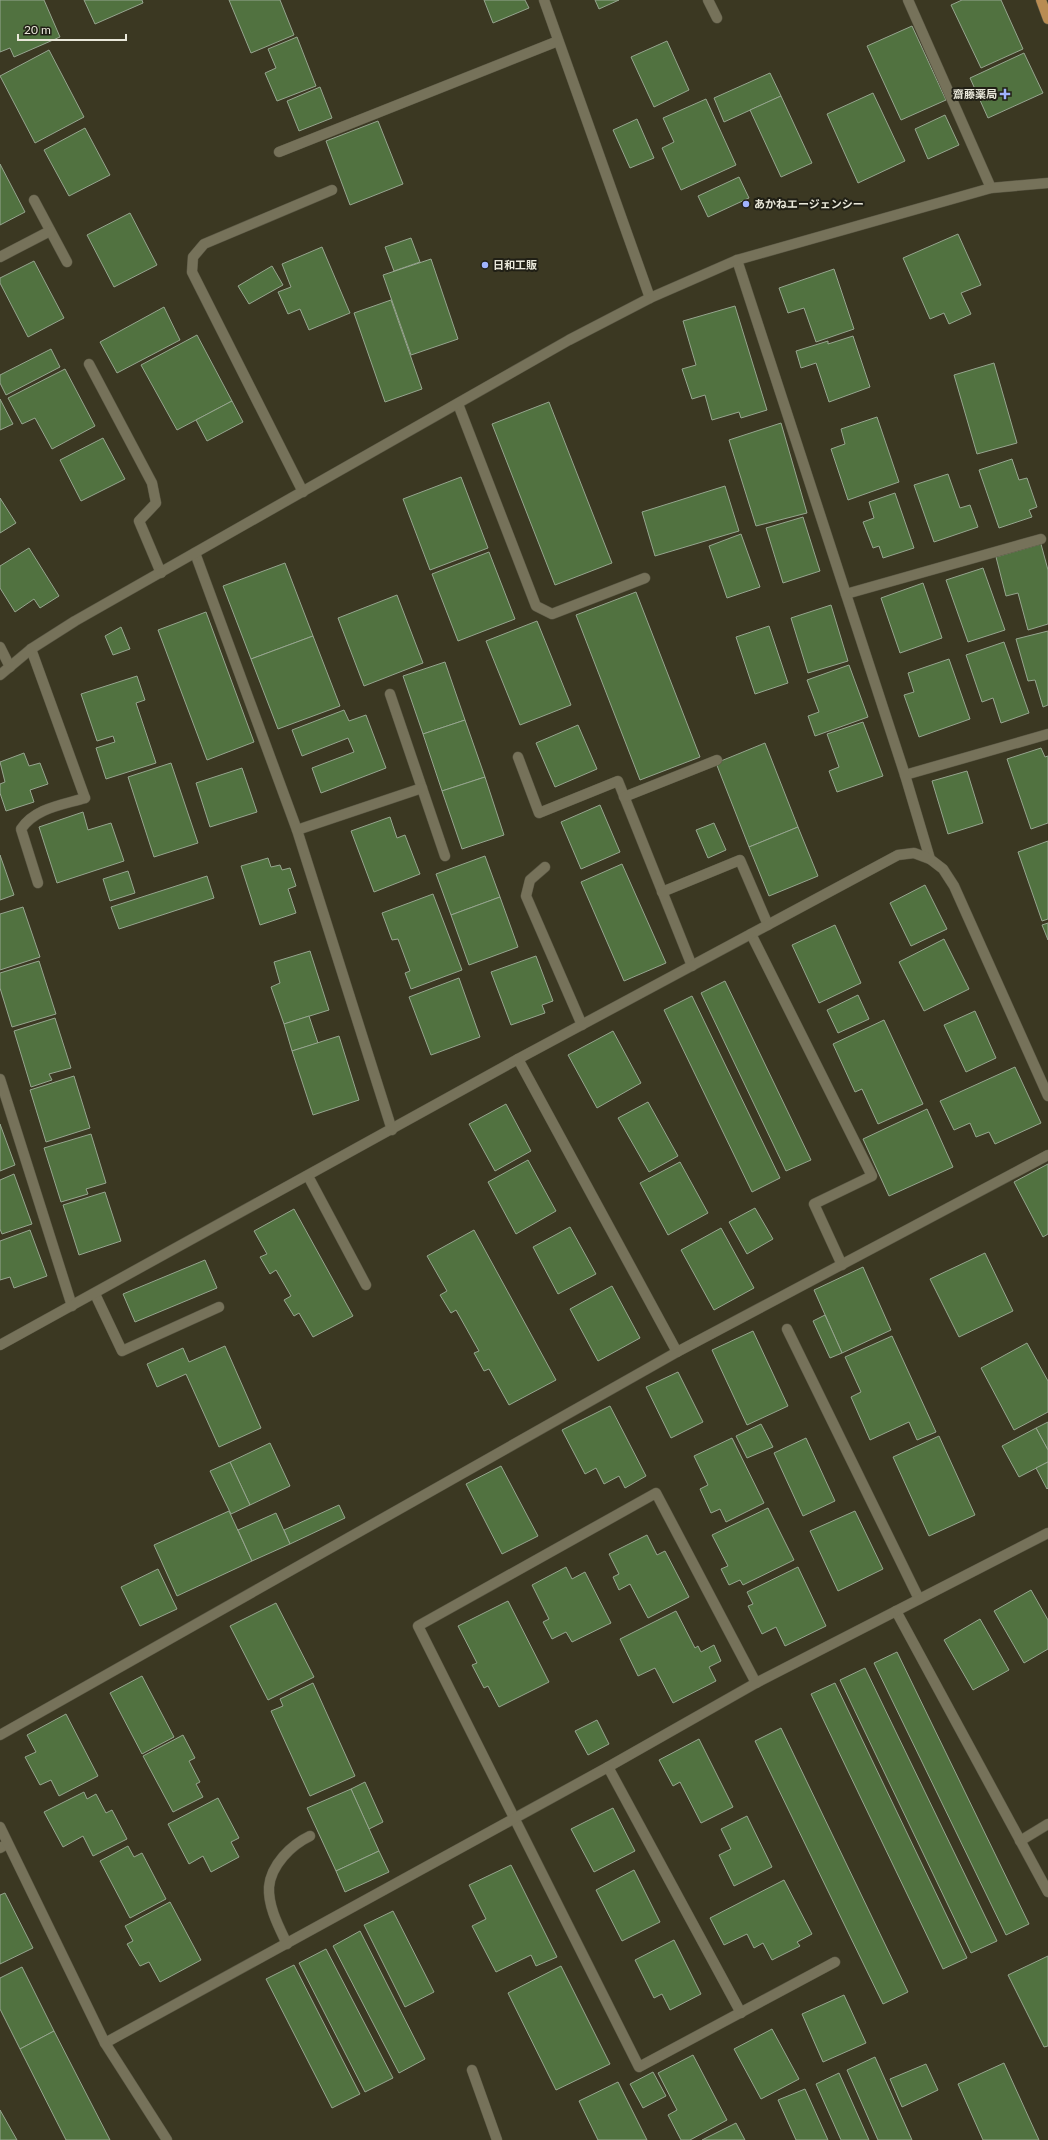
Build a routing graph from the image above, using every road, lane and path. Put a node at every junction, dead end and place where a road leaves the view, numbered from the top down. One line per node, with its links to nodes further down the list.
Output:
1 (544, 0): 7 (street)
2 (708, 0): 5 (street)
3 (908, 0): 10 (street)
4 (1041, 0): 6 (main road)
5 (717, 18)
6 (1048, 19)
7 (558, 41): 8 (street); 17 (street)
8 (279, 152)
9 (1048, 183): 10 (street)
10 (991, 188): 15 (street)
11 (332, 190): 20 (street)
12 (34, 200): 13 (street)
13 (50, 231): 14 (street); 16 (street)
14 (0, 257)
15 (737, 260): 17 (street); 25 (street)
16 (66, 262)
17 (650, 298): 19 (street)
18 (89, 364): 23 (street)
19 (458, 404): 20 (street); 24 (street)
20 (303, 492): 22 (street)
21 (1041, 539): 25 (street)
22 (195, 553): 23 (street); 37 (street)
23 (161, 572): 27 (street)
24 (645, 578)
25 (846, 594): 34 (street)
26 (0, 647): 28 (street)
27 (31, 649): 28 (street); 41 (street)
28 (10, 667): 29 (street)
29 (0, 675)
30 (390, 694): 35 (street)
31 (1048, 734): 34 (street)
32 (518, 757): 36 (street)
33 (717, 760): 36 (street)
34 (905, 775): 39 (street)
35 (422, 788): 37 (street); 38 (street)
36 (624, 797): 42 (street)
37 (297, 830): 50 (street)
38 (445, 856)
39 (930, 859): 43 (street); 49 (street)
40 (545, 867): 46 (street)
41 (38, 883)
42 (662, 892): 43 (street); 45 (street)
43 (768, 925): 44 (street)
44 (751, 934): 45 (street); 53 (street)
45 (692, 966): 46 (street)
46 (582, 1025): 47 (street)
47 (518, 1059): 50 (street); 60 (street)
48 (0, 1079): 56 (street)
49 (1048, 1096)
50 (392, 1130): 52 (street)
51 (1048, 1155): 53 (street)
52 (308, 1176): 54 (street); 55 (street)
53 (842, 1265): 60 (street)
54 (366, 1285)
55 (95, 1294): 56 (street); 57 (street)
56 (72, 1306): 59 (street)
57 (219, 1306)
58 (787, 1329): 62 (street)
59 (0, 1345)
60 (677, 1352): 65 (street)
61 (1048, 1533): 62 (street)
62 (919, 1599): 63 (street)
63 (896, 1611): 64 (street); 71 (street)
64 (756, 1683): 66 (street); 67 (street)
65 (0, 1735)
66 (608, 1767): 67 (street); 76 (street)
67 (514, 1819): 74 (street); 76 (street)
68 (1048, 1824): 71 (street)
69 (0, 1827): 72 (street)
70 (310, 1836): 74 (street)
71 (1020, 1841): 73 (street)
72 (4, 1846): 77 (street)
73 (1048, 1892)
74 (287, 1944): 77 (street)
75 (835, 1962): 76 (street)
76 (741, 2012)
77 (105, 2043): 79 (street)
78 (472, 2070): 80 (street)
79 (168, 2140)
80 (497, 2140)

